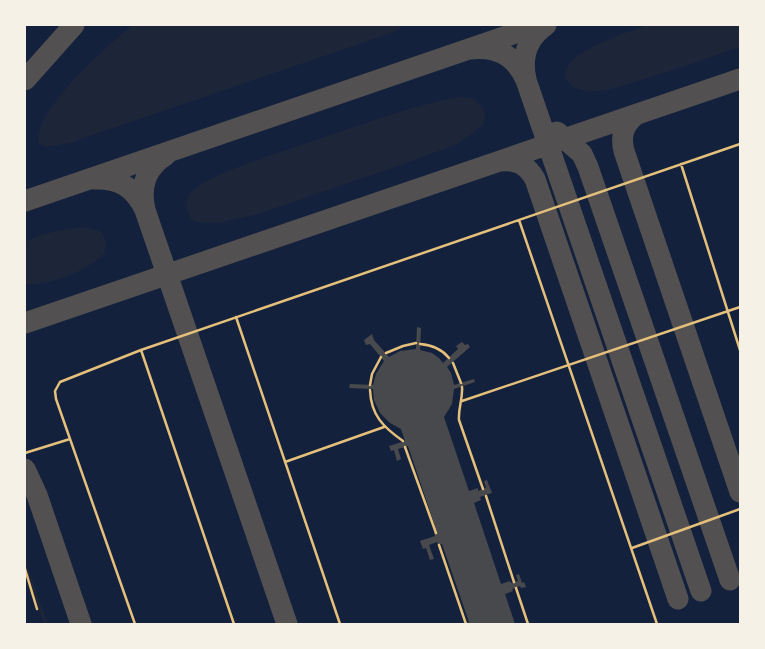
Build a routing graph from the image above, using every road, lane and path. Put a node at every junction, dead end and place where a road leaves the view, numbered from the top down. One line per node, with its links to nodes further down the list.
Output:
1 (740, 144): 2 (lane)
2 (681, 164): 3 (lane); 5 (lane)
3 (519, 220): 6 (lane); 15 (lane)
4 (740, 307): 5 (lane)
5 (727, 311): 10 (lane); 15 (lane)
6 (236, 317): 9 (lane); 24 (lane)
7 (416, 343): 11 (lane)
8 (420, 344): 13 (lane)
9 (141, 350): 20 (lane); 36 (lane)
10 (740, 350)
11 (386, 353)
12 (381, 357): 16 (lane)
13 (449, 358)
14 (453, 363): 18 (lane)
15 (569, 365): 18 (lane); 30 (lane)
16 (370, 385)
17 (370, 390): 19 (lane)
18 (462, 401): 25 (lane)
19 (384, 427): 21 (lane); 24 (lane)
20 (70, 439): 23 (lane); 35 (lane)
21 (403, 441)
22 (405, 447): 28 (lane)
23 (25, 453)
24 (285, 462): 37 (lane)
25 (483, 489)
26 (486, 496): 32 (lane)
27 (740, 509): 30 (lane)
28 (436, 533)
29 (440, 545): 38 (lane)
30 (632, 548): 40 (lane)
31 (25, 569): 34 (lane)
32 (514, 582)
33 (516, 588): 39 (lane)
34 (37, 608)
35 (135, 624)
36 (234, 624)
37 (340, 624)
38 (466, 624)
39 (528, 624)
40 (657, 624)

